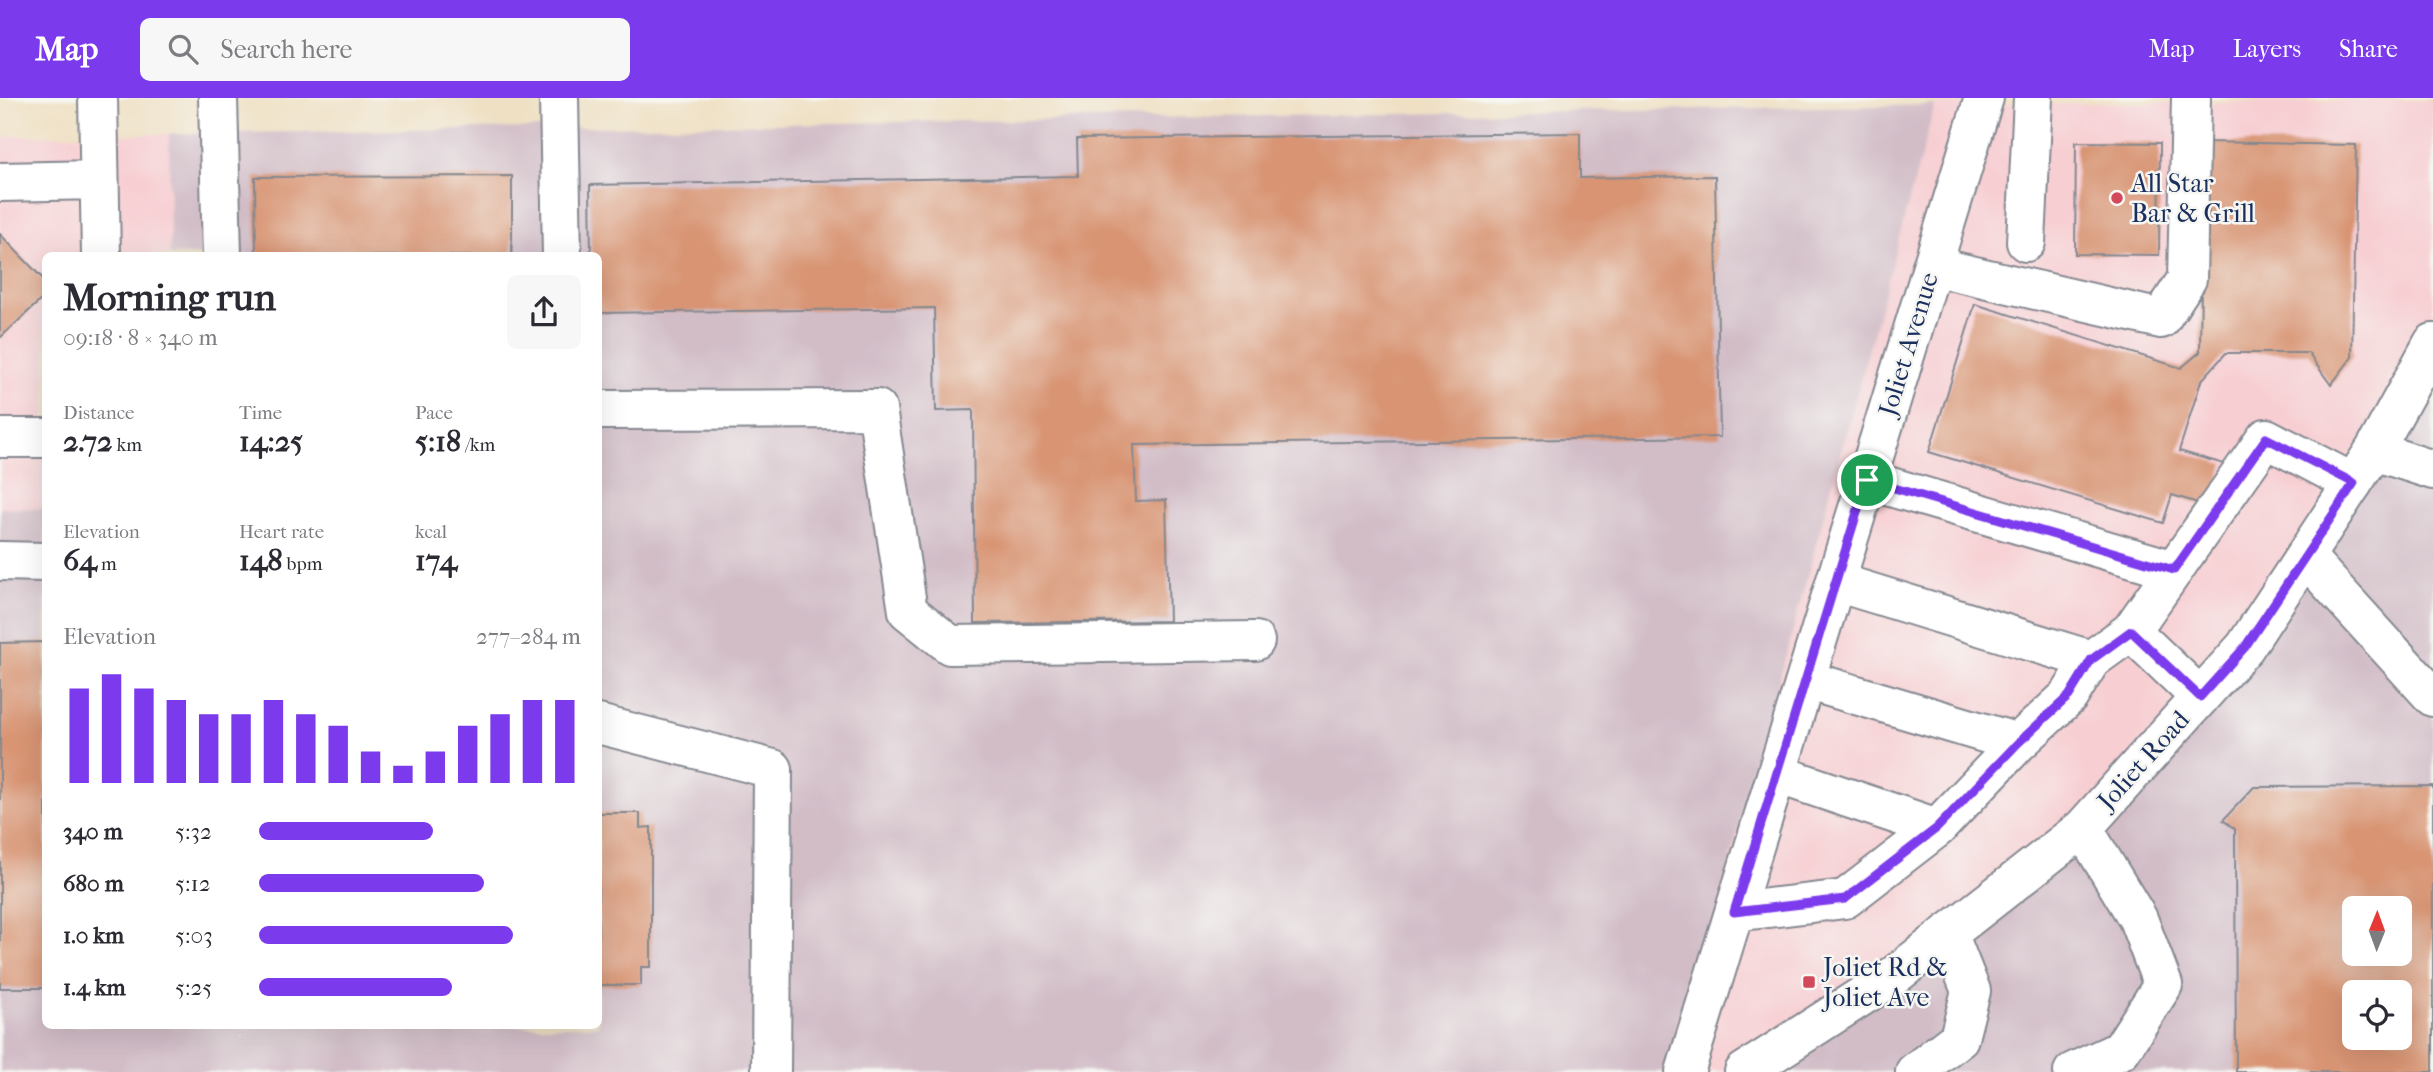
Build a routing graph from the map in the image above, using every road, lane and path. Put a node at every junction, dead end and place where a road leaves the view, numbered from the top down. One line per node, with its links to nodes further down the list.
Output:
1 (98, 98): 7 (street)
2 (218, 98): 11 (street)
3 (559, 98): 12 (street)
4 (1984, 98): 13 (street, Joliet Avenue)
5 (2033, 98): 9 (street)
6 (2191, 98): 13 (street)
7 (99, 180): 8 (street); 10 (street)
8 (0, 182)
9 (2026, 242)
10 (101, 252)
11 (222, 252)
12 (562, 252)
13 (1932, 266): 20 (street, Joliet Avenue)
14 (2433, 343): 18 (street, Joliet Road)
15 (602, 410): 28 (street)
16 (0, 438): 17 (street)
17 (42, 438)
18 (2375, 451): 19 (street); 21 (street, Joliet Road)
19 (2433, 470)
20 (1867, 480): 25 (street); 26 (street, Joliet Avenue)
21 (2354, 483): 22 (street, Joliet Road); 25 (street)
22 (2305, 556): 31 (street, Joliet Road); 32 (street)
23 (0, 561): 24 (street)
24 (42, 562)
25 (2174, 570): 27 (street)
26 (1836, 582): 29 (street); 30 (street, Joliet Avenue)
27 (2131, 631): 29 (street); 31 (street)
28 (1255, 640)
29 (2091, 660): 34 (street)
30 (1806, 680): 34 (street); 35 (street, Joliet Avenue)
31 (2200, 697): 37 (street, Joliet Road)
32 (2433, 697)
33 (602, 725): 41 (street)
34 (2018, 743): 36 (street)
35 (1777, 774): 36 (street); 38 (street, Joliet Avenue)
36 (1937, 828): 38 (street)
37 (2083, 828): 39 (street, Joliet Road); 45 (street)
38 (1734, 912): 42 (street, Joliet Avenue)
39 (1948, 933): 40 (street); 43 (street, Joliet Road)
40 (1960, 1055): 44 (street)
41 (771, 1072)
42 (1685, 1072)
43 (1744, 1072)
44 (1915, 1072)
45 (2073, 1072)

